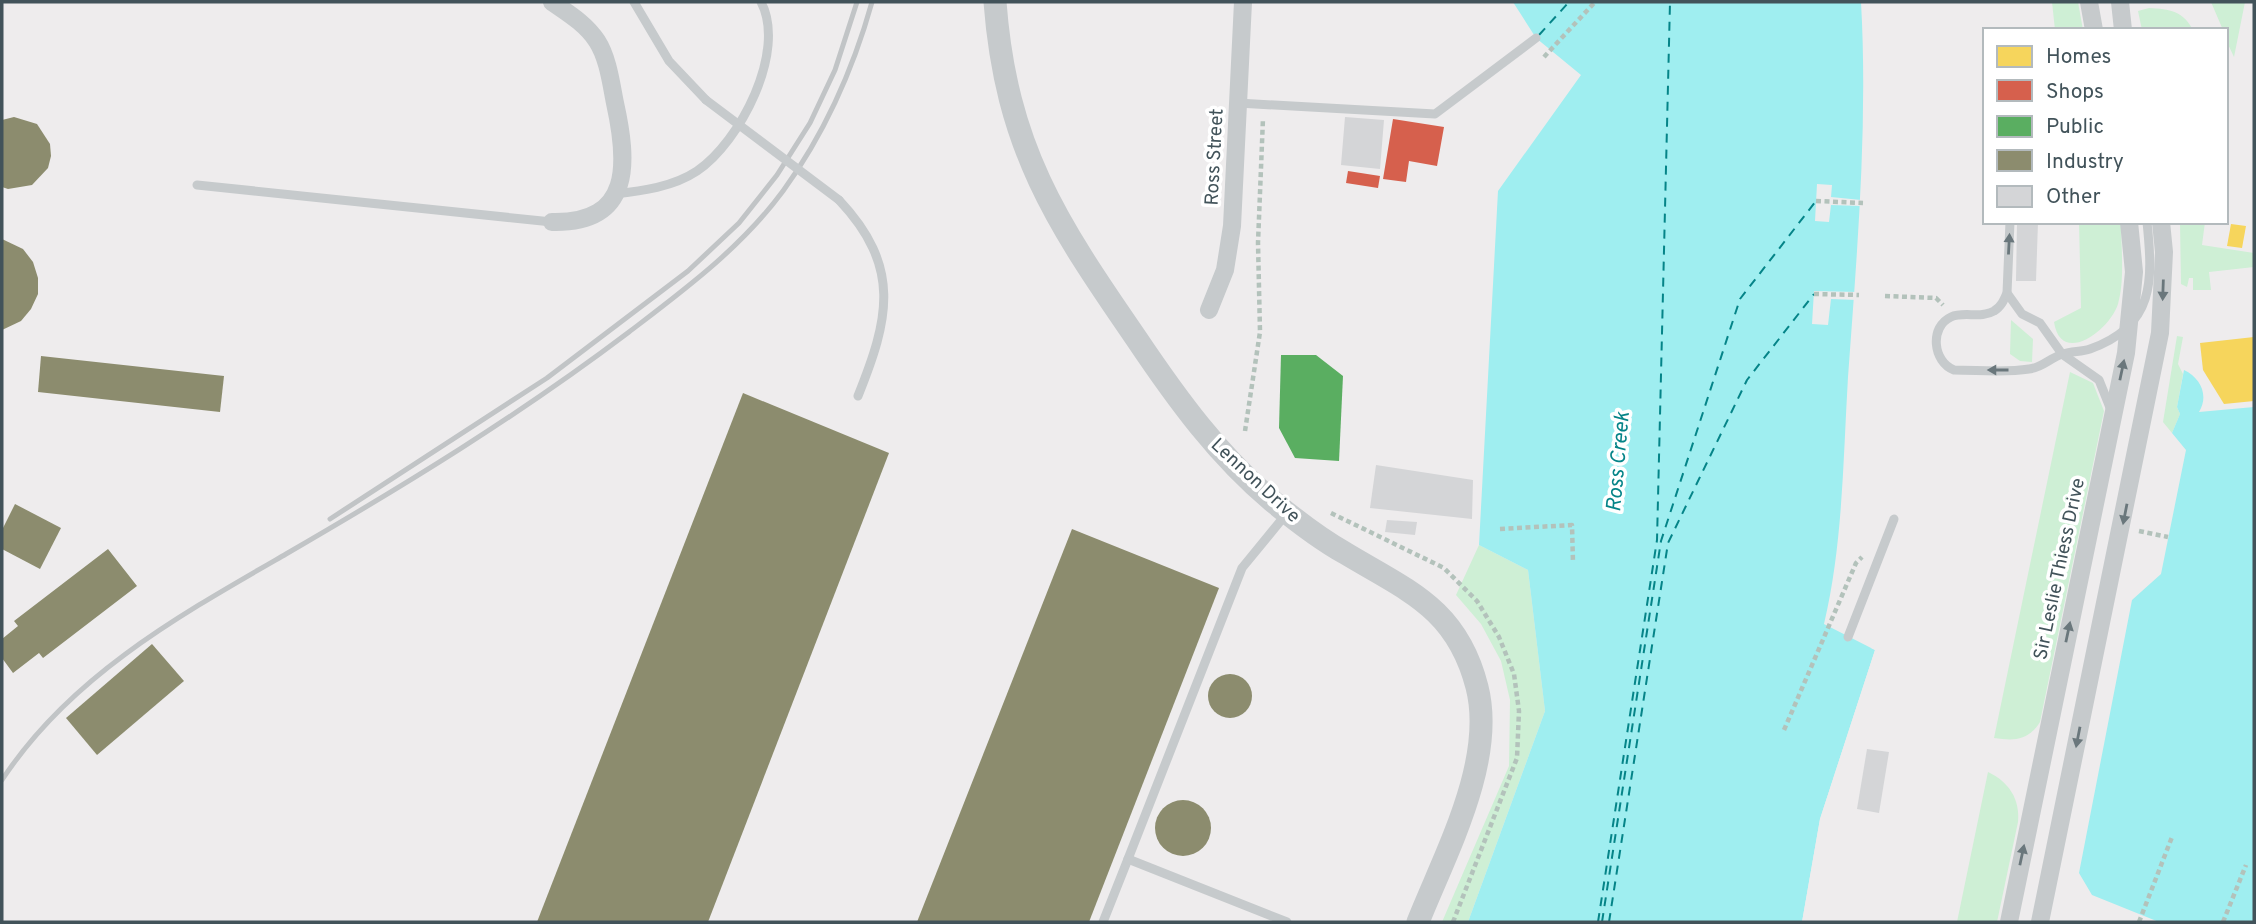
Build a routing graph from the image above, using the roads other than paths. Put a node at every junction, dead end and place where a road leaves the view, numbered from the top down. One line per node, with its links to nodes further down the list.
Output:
1 (552, 2): 13 (street)
2 (634, 2): 23 (lane, bridge)
3 (761, 2): 13 (lane)
4 (995, 2): 25 (street, Lennon Drive)
5 (1243, 2): 11 (street, Ross Street)
6 (2089, 2): 8 (street)
7 (2120, 2): 9 (street)
8 (2094, 28)
9 (2123, 28)
10 (1536, 38): 11 (lane)
11 (1238, 103): 20 (street, Ross Street)
12 (197, 186): 14 (lane)
13 (614, 194): 14 (street)
14 (552, 222)
15 (2010, 224): 19 (lane, one-way to 15)
16 (2129, 224): 21 (street, Sir Leslie Thiess Drive)
17 (2147, 224): 21 (lane)
18 (2161, 224): 35 (street, one-way to 35)
19 (2007, 293): 22 (lane); 22 (lane, one-way to 19)
20 (1209, 310)
21 (2129, 326): 22 (lane); 24 (street, Sir Leslie Thiess Drive, one-way to 21)
22 (2062, 354): 24 (lane)
23 (858, 396)
24 (2113, 415): 34 (street, Sir Leslie Thiess Drive, one-way to 24)
25 (1288, 513): 28 (lane); 29 (street, Lennon Drive)
26 (1894, 519): 27 (lane)
27 (1848, 636)
28 (1128, 859): 30 (lane); 31 (lane)
29 (1430, 890): 32 (street, Lennon Drive); 33 (street)
30 (1103, 922)
31 (1287, 922)
32 (1418, 922)
33 (1427, 922)
34 (2009, 922)
35 (2040, 922)

